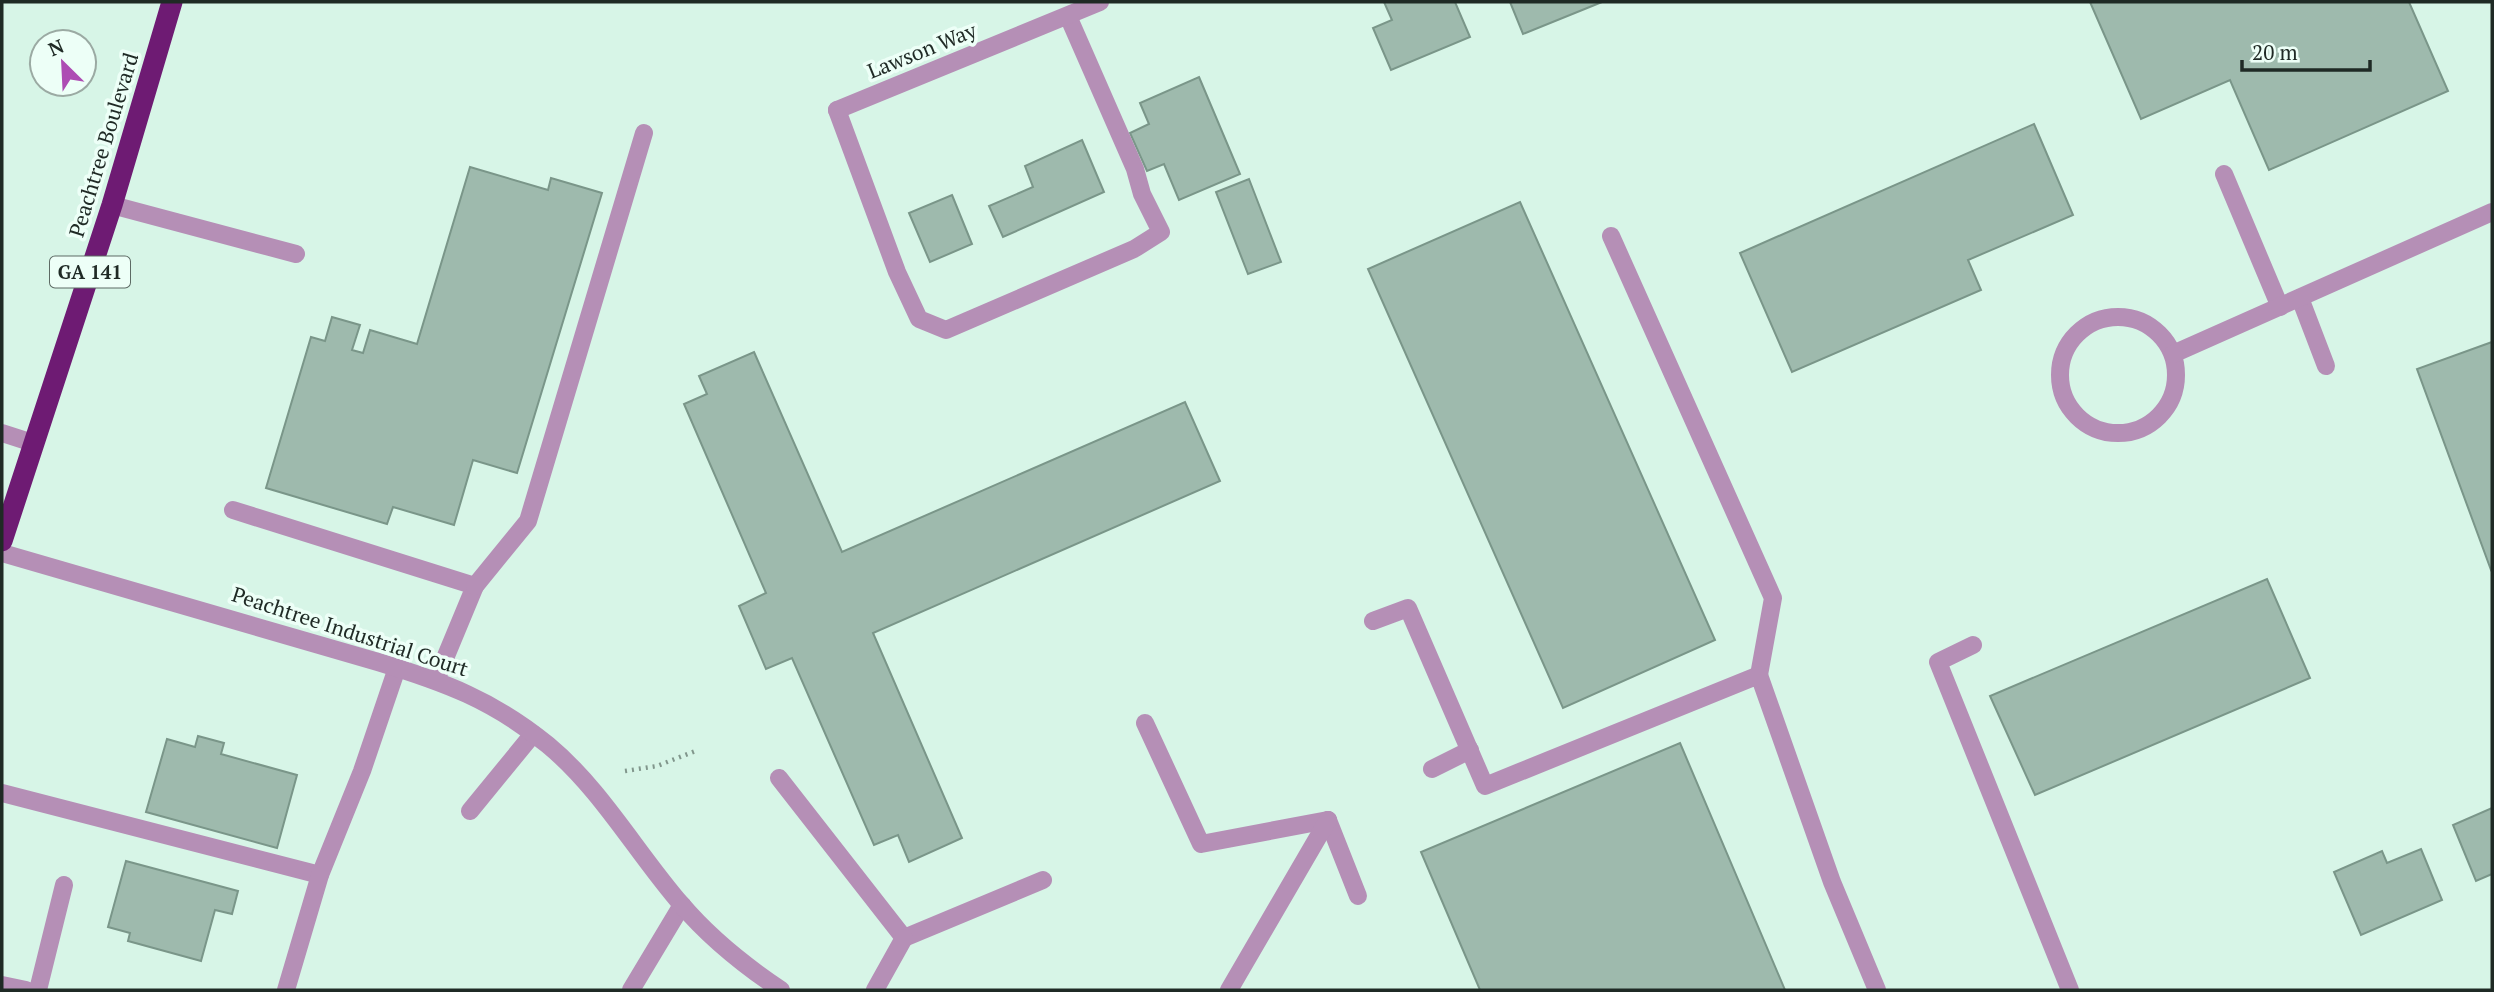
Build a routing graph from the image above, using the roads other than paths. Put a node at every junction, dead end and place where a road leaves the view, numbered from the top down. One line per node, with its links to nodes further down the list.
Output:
1 (172, 2): 6 (highway, Peachtree Boulevard / GA 141)
2 (1100, 2): 3 (street, Lawson Way)
3 (1068, 16): 3 (street, Lawson Way)
4 (644, 133): 18 (street)
5 (2224, 174): 11 (street)
6 (112, 205): 9 (street); 15 (highway, Peachtree Boulevard / GA 141)
7 (2492, 212): 10 (street)
8 (1611, 236): 22 (street)
9 (296, 254)
10 (2300, 298): 11 (street); 13 (street)
11 (2280, 307): 12 (street)
12 (2174, 355): 12 (street)
13 (2326, 366)
14 (2, 433): 15 (street)
15 (33, 443): 17 (highway, Peachtree Boulevard / GA 141)
16 (233, 510): 18 (street)
17 (2, 540): 21 (street, Peachtree Industrial Court)
18 (475, 586): 23 (street)
19 (1373, 621): 26 (street)
20 (1973, 645): 47 (street)
21 (397, 668): 23 (street, Peachtree Industrial Court); 32 (street)
22 (1759, 675): 26 (street); 46 (street)
23 (436, 680): 25 (street, Peachtree Industrial Court)
24 (1144, 723): 31 (street)
25 (533, 734): 30 (street); 36 (street, Peachtree Industrial Court)
26 (1471, 750): 27 (street)
27 (1432, 769)
28 (779, 778): 37 (street)
29 (2, 793): 32 (street)
30 (470, 811)
31 (1328, 820): 35 (street); 45 (street)
32 (320, 875): 41 (street)
33 (1043, 880): 37 (street)
34 (64, 885): 40 (street)
35 (1357, 896)
36 (682, 905): 42 (street); 43 (street, Peachtree Industrial Court)
37 (904, 938): 44 (street)
38 (2, 985): 39 (street)
39 (26, 990)
40 (38, 990)
41 (286, 990)
42 (631, 990)
43 (781, 990)
44 (875, 990)
45 (1229, 990)
46 (1877, 990)
47 (2070, 990)

